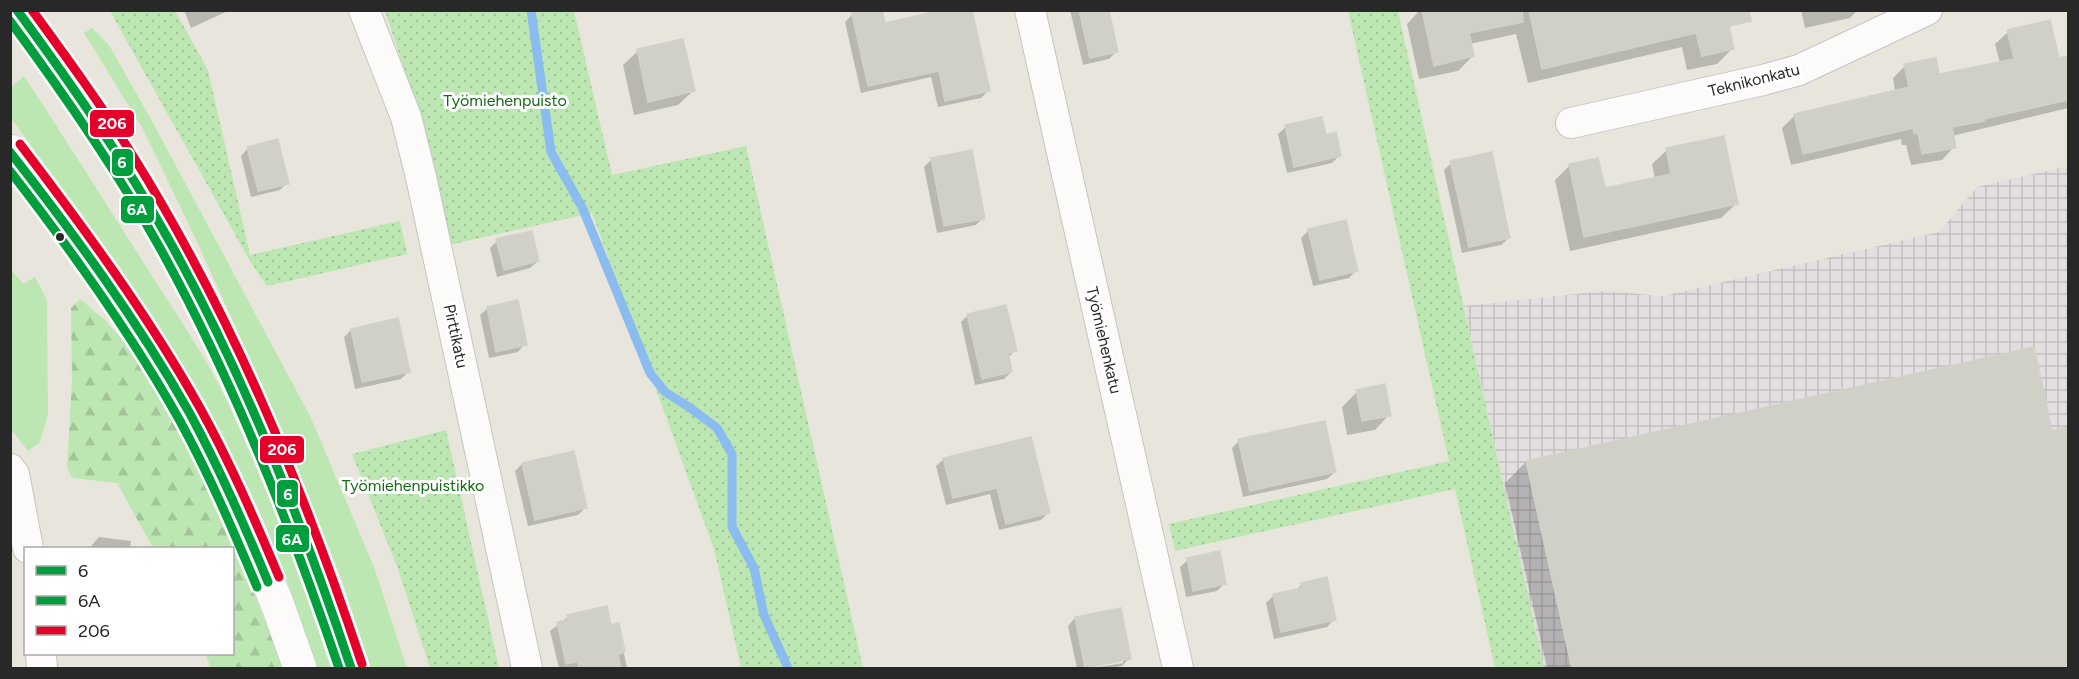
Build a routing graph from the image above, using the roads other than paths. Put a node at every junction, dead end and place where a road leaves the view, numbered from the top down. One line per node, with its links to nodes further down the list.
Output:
1 (16, 10): 10 (main road)
2 (364, 10): 11 (street, Pirttikatu)
3 (1030, 10): 12 (street, Työmiehenkatu)
4 (1927, 10): 5 (street, Teknikonkatu)
5 (1571, 123)
6 (10, 151): 9 (main road)
7 (10, 469): 8 (street)
8 (28, 547)
9 (300, 669)
10 (351, 669)
11 (527, 669)
12 (1178, 669)

